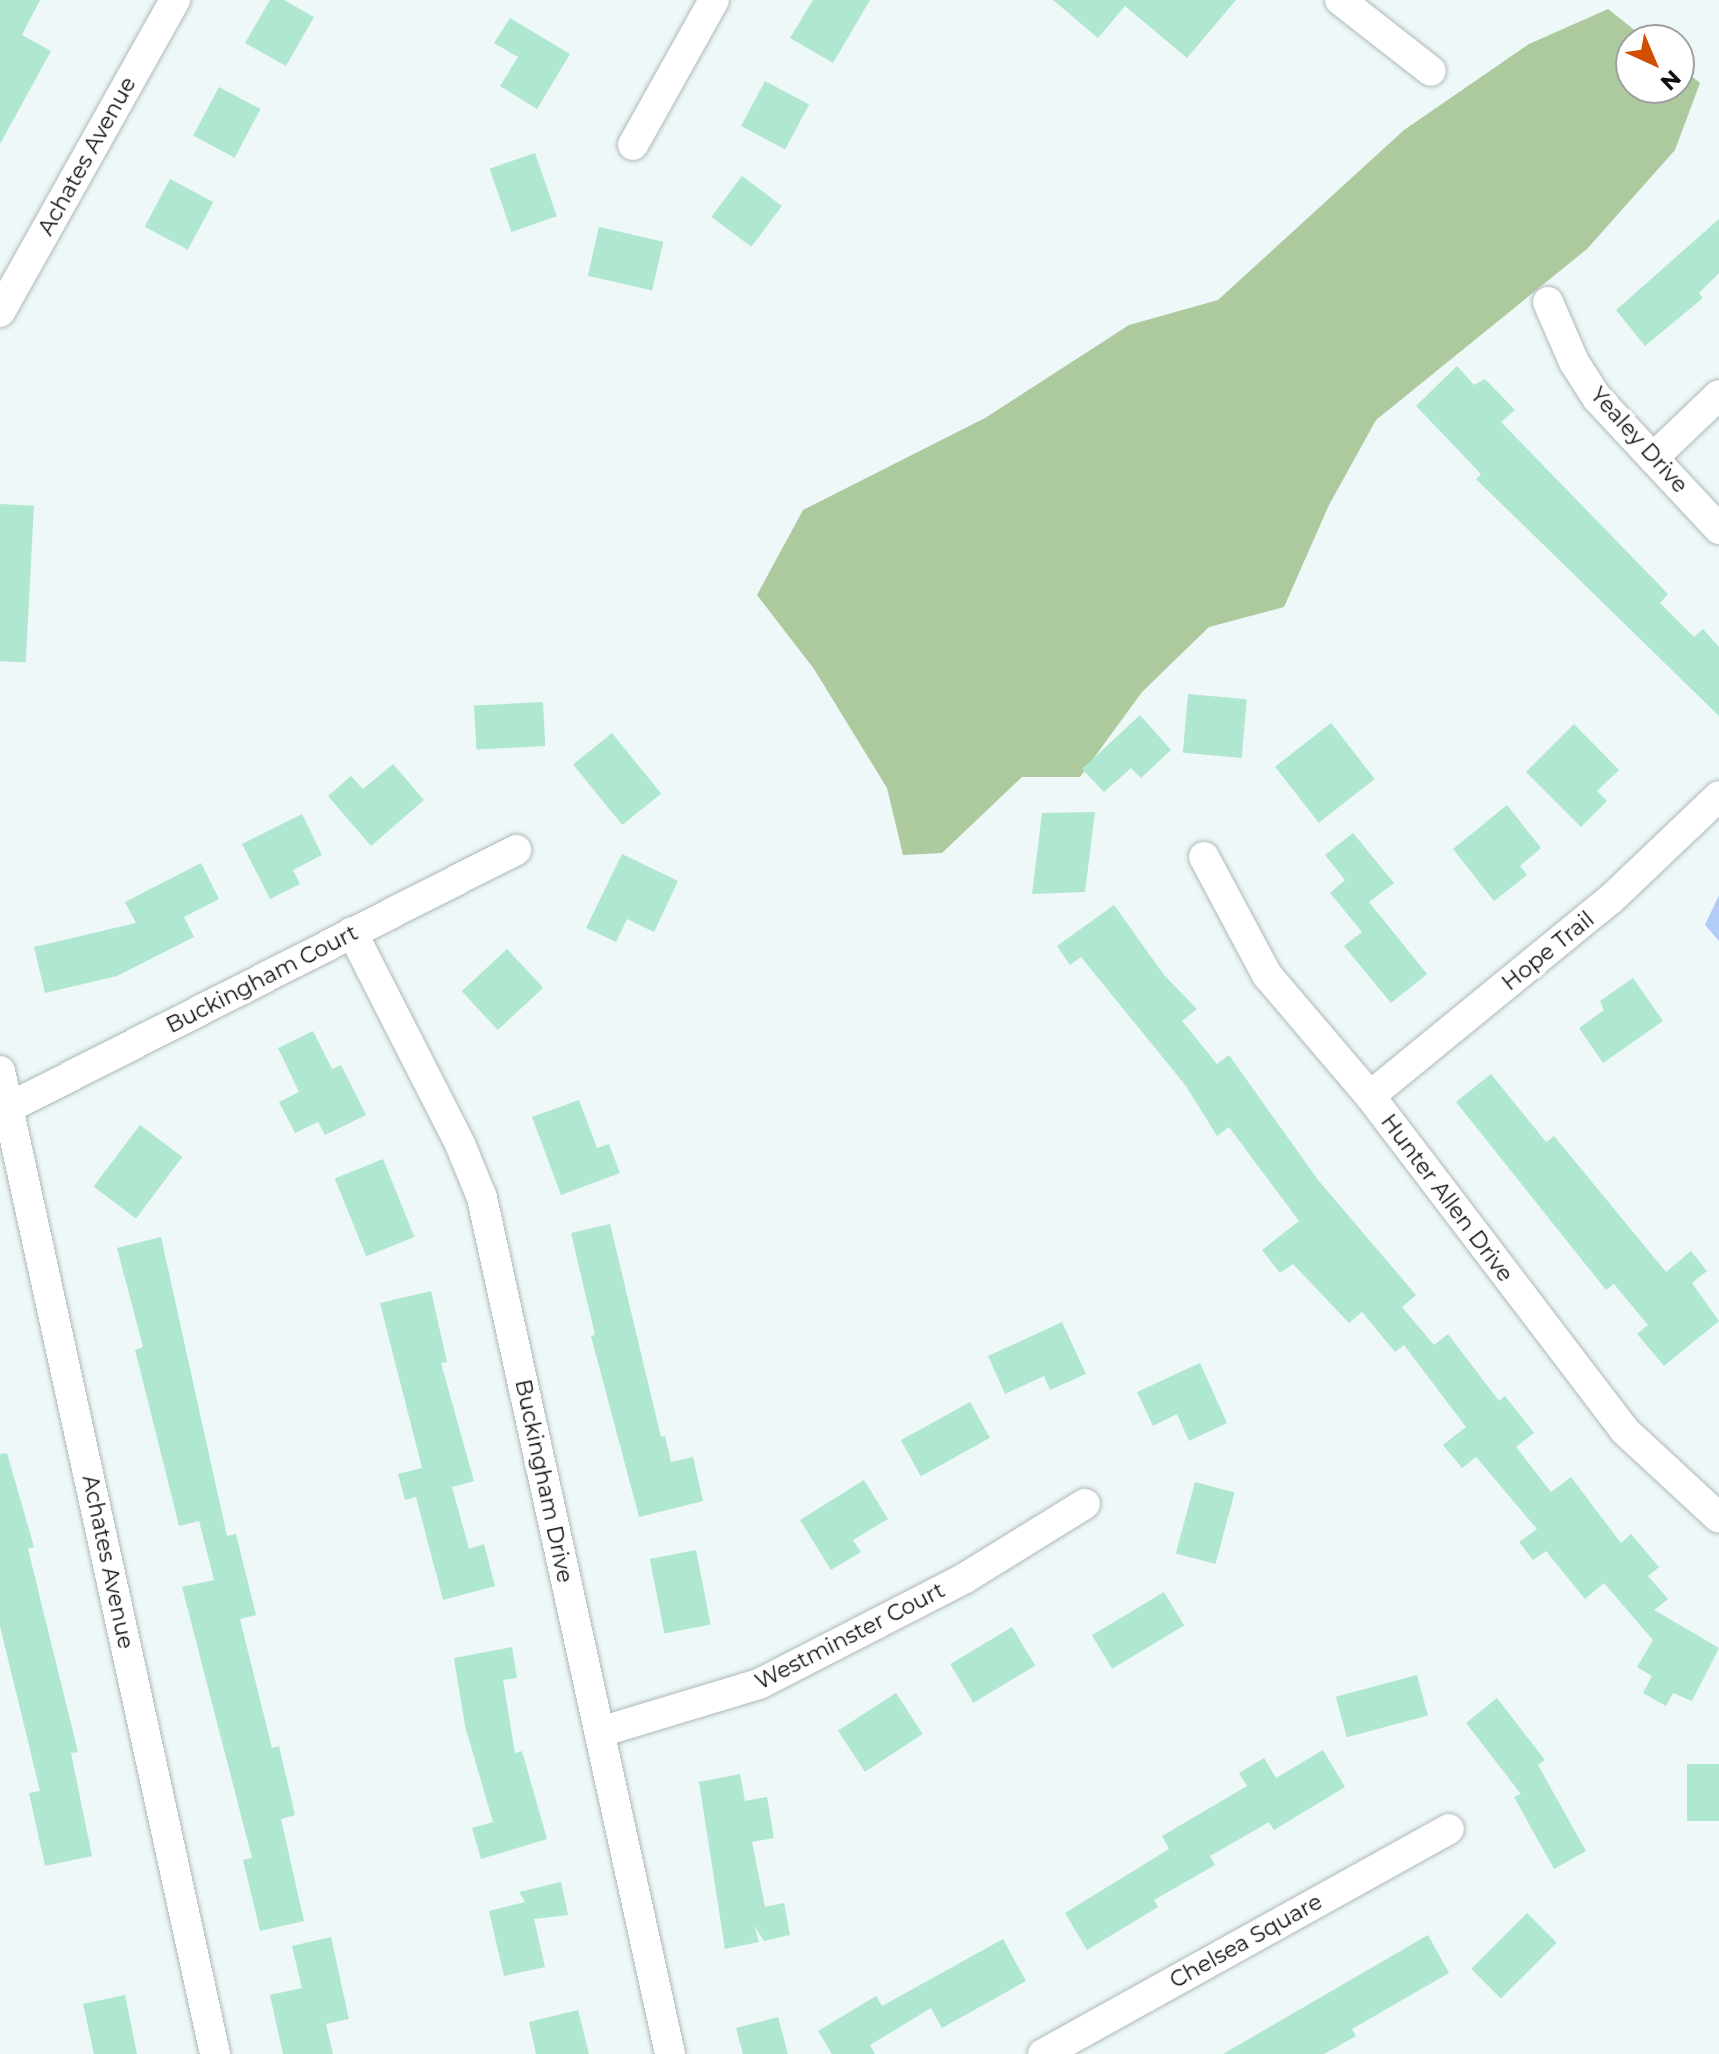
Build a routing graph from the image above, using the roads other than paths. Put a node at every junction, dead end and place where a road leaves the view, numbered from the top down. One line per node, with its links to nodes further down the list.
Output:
1 (175, 0): 7 (street, Achates Avenue)
2 (714, 0): 5 (street)
3 (1340, 0): 4 (street)
4 (1431, 71)
5 (633, 145)
6 (1548, 302): 9 (street, Yealey Drive)
7 (0, 312)
8 (1719, 395): 9 (street)
9 (1653, 458): 10 (street, Yealey Drive)
10 (1719, 529)
11 (1719, 796): 16 (street, Hope Trail)
12 (516, 850): 14 (street, Buckingham Court)
13 (1204, 857): 16 (street, Hunter Allen Drive)
14 (352, 932): 17 (street, Buckingham Court); 20 (street, Buckingham Drive)
15 (0, 1071): 17 (street, Achates Avenue)
16 (1370, 1096): 19 (street, Hunter Allen Drive)
17 (8, 1108): 22 (street, Achates Avenue)
18 (1085, 1504): 20 (street, Westminster Court)
19 (1719, 1518)
20 (600, 1732): 23 (street, Buckingham Drive)
21 (1449, 1829): 24 (street, Chelsea Square)
22 (215, 2054)
23 (670, 2054)
24 (1043, 2054)

